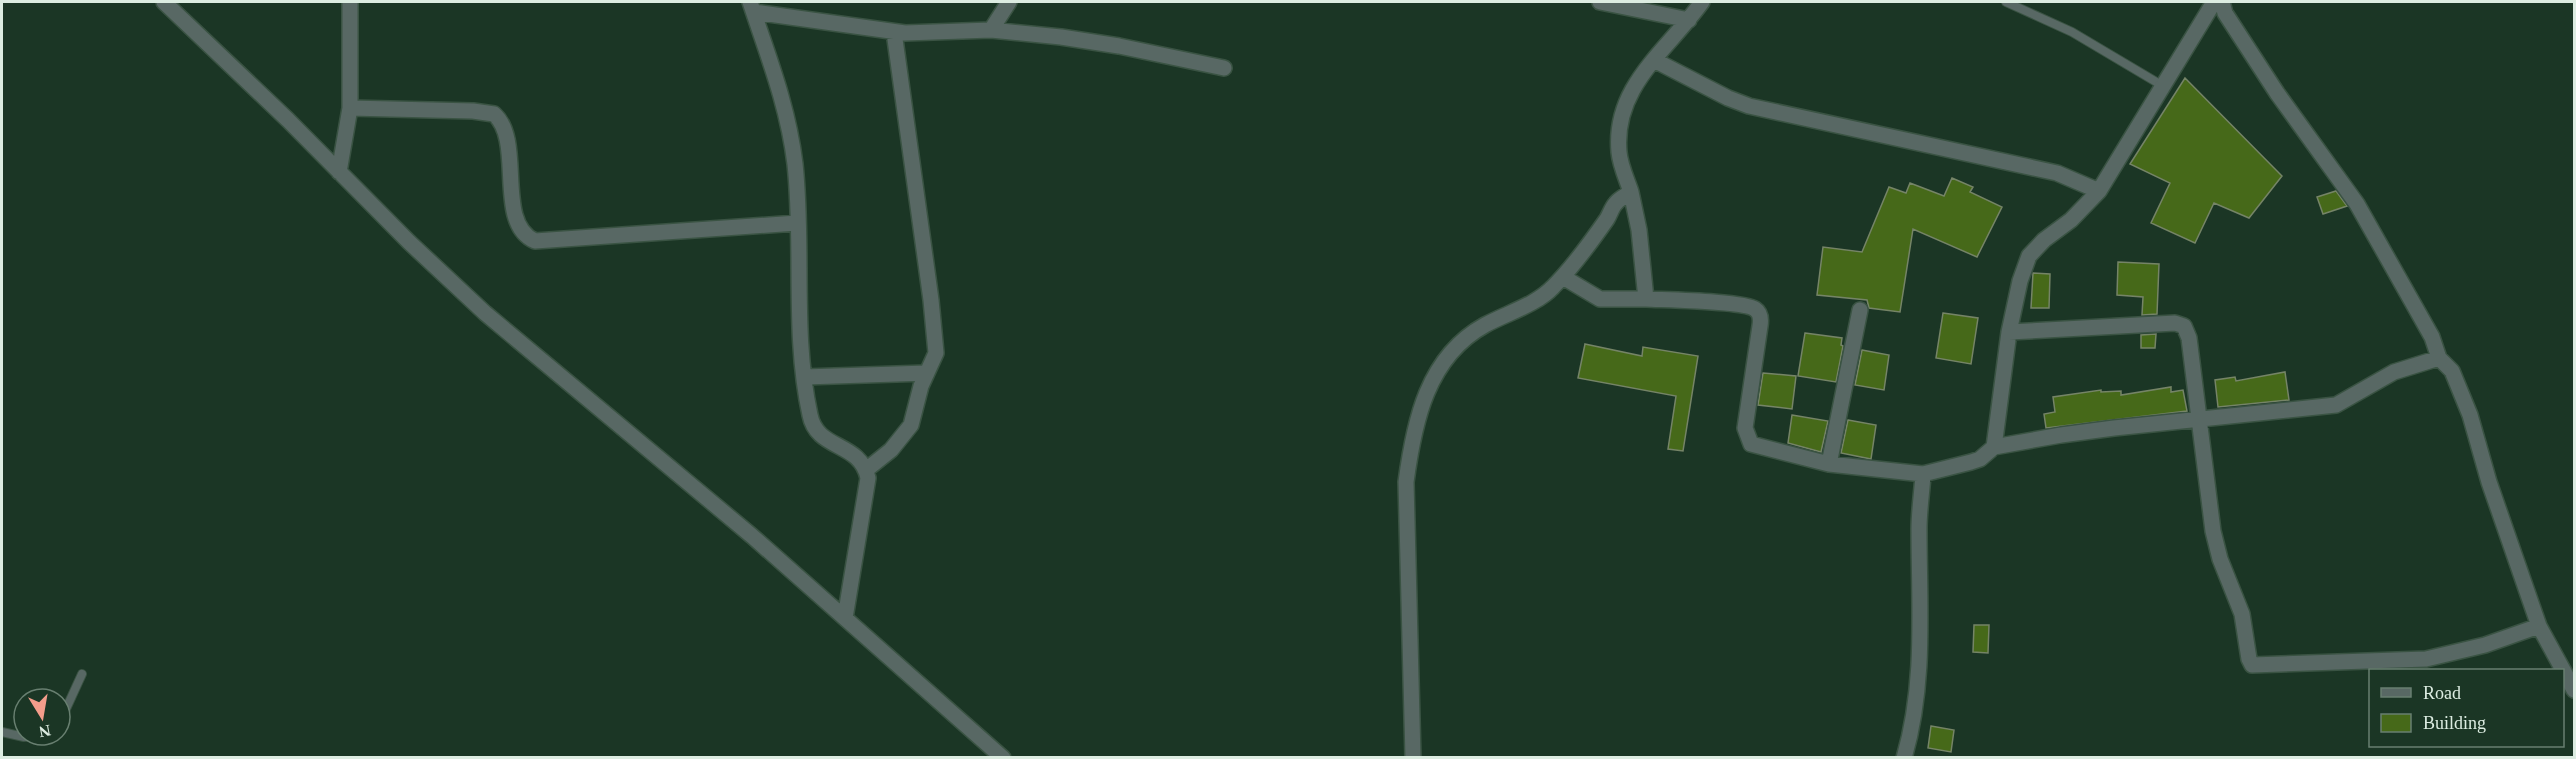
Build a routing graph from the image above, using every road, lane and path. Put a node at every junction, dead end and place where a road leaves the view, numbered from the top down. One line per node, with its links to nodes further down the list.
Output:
1 (164, 2): 17 (street)
2 (350, 2): 16 (street)
3 (1009, 2): 11 (street)
4 (1600, 2): 10 (street)
5 (1702, 2): 10 (street)
6 (2006, 2): 15 (lane)
7 (2214, 2): 15 (street)
8 (2222, 2): 25 (street)
9 (752, 7): 12 (street); 20 (street)
10 (1689, 20): 13 (street)
11 (991, 30): 12 (street); 14 (street)
12 (894, 32): 26 (street)
13 (1653, 60): 18 (street); 19 (street)
14 (1224, 68)
15 (2163, 86): 18 (street)
16 (350, 108): 17 (street); 20 (street)
17 (339, 172): 33 (street)
18 (2099, 191): 24 (street)
19 (1631, 192): 21 (street); 22 (street)
20 (797, 222): 27 (street)
21 (1563, 277): 22 (street); 41 (street)
22 (1646, 299): 30 (street)
23 (1860, 310): 30 (street)
24 (2008, 332): 28 (street); 29 (street)
25 (2439, 358): 28 (street); 34 (street)
26 (927, 374): 27 (street); 31 (street)
27 (804, 377): 31 (street)
28 (2198, 420): 29 (street); 34 (street)
29 (1994, 447): 32 (street)
30 (1829, 464): 32 (street)
31 (866, 470): 33 (street)
32 (1923, 474): 42 (street)
33 (845, 618): 40 (street)
34 (2539, 626): 35 (street)
35 (2563, 669)
36 (2564, 672): 38 (street)
37 (82, 674): 39 (lane)
38 (2574, 690)
39 (72, 696)
40 (1003, 758)
41 (1413, 758)
42 (1904, 758)

